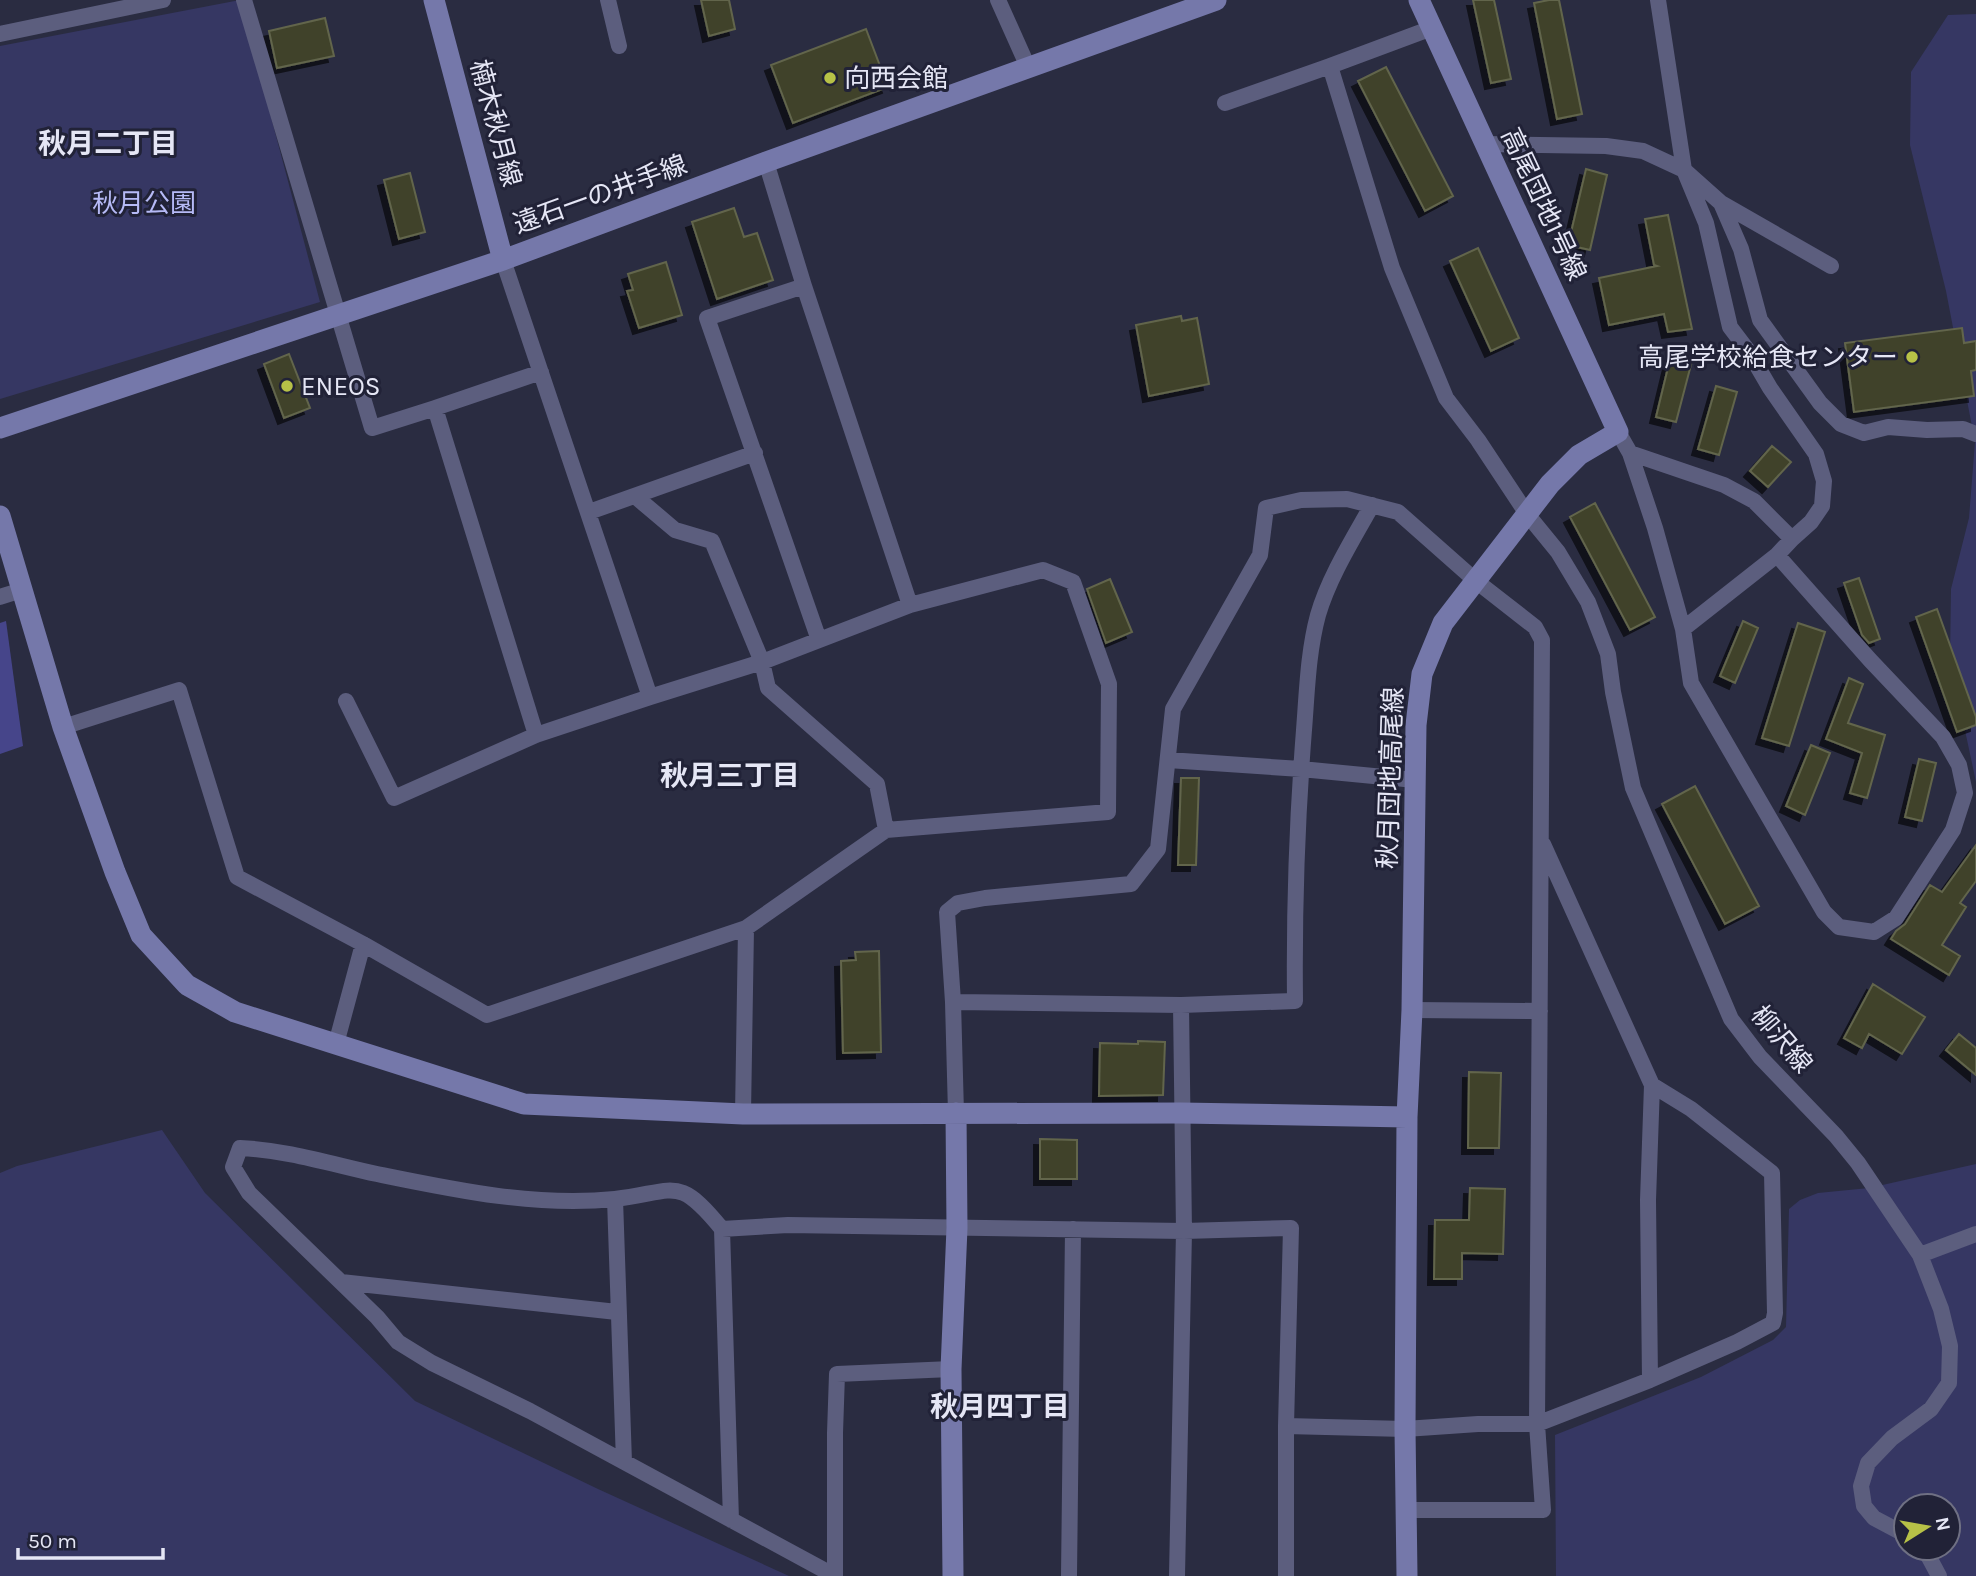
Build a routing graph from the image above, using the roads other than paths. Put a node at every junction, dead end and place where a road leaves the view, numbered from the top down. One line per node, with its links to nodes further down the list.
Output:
1 (163, 0): 10 (street)
2 (244, 0): 22 (street)
3 (434, 0): 19 (street, 楠木秋月線)
4 (608, 0): 11 (street)
5 (998, 0): 13 (street)
6 (1216, 0): 13 (street, 遠石一の井手線)
7 (1419, 0): 9 (street, 高尾団地1号線)
8 (1658, 0): 17 (street)
9 (1432, 28): 12 (street); 15 (street, 高尾団地1号線)
10 (0, 34)
11 (619, 46)
12 (1330, 66): 14 (street); 33 (street, 柳沢線)
13 (1028, 67): 16 (street, 遠石一の井手線)
14 (1225, 103)
15 (1486, 144): 17 (street); 26 (street, 高尾団地1号線)
16 (766, 162): 19 (street, 遠石一の井手線); 21 (street)
17 (1684, 170): 18 (street); 35 (street)
18 (1721, 203): 20 (street); 27 (street)
19 (503, 260): 22 (street, 遠石一の井手線); 23 (street)
20 (1831, 266)
21 (804, 286): 28 (street); 40 (street)
22 (338, 314): 24 (street); 25 (street, 遠石一の井手線)
23 (541, 372): 24 (street); 32 (street)
24 (436, 408): 47 (street)
25 (0, 428)
26 (1618, 432): 29 (street); 33 (street, 秋月団地高尾線)
27 (1976, 434)
28 (755, 453): 30 (street); 42 (street)
29 (1630, 453): 35 (street); 41 (street)
30 (636, 497): 32 (street); 43 (street)
31 (1372, 505): 37 (street); 48 (street); 49 (street)
32 (589, 512): 44 (street)
33 (1527, 514): 37 (street, 秋月団地高尾線); 71 (street, 柳沢線)
34 (0, 516): 38 (street)
35 (1792, 539): 36 (street)
36 (1777, 555): 41 (street); 41 (street)
37 (1476, 581): 50 (street, 秋月団地高尾線); 52 (street)
38 (22, 590): 39 (street); 46 (street)
39 (0, 597)
40 (910, 605): 42 (street); 51 (street)
41 (1683, 629)
42 (819, 640): 43 (street)
43 (762, 662): 44 (street); 51 (street)
44 (650, 697): 47 (street)
45 (346, 701): 47 (street)
46 (64, 727): 54 (street); 59 (street)
47 (537, 736)
48 (1168, 760): 49 (street); 55 (street)
49 (1301, 769): 50 (street); 56 (street)
50 (1415, 780): 57 (street, 秋月団地高尾線)
51 (886, 830): 53 (street)
52 (1540, 839): 58 (street); 60 (street)
53 (746, 928): 54 (street); 63 (street)
54 (363, 944): 59 (street)
55 (953, 1002): 56 (street); 61 (street)
56 (1181, 1004): 62 (street)
57 (1412, 1010): 58 (street); 64 (street, 秋月団地高尾線)
58 (1540, 1011): 76 (street)
59 (336, 1044): 63 (street)
60 (1652, 1085): 75 (street); 75 (street)
61 (956, 1112): 62 (street); 63 (street); 66 (street)
62 (1181, 1113): 64 (street); 69 (street)
63 (743, 1114)
64 (1407, 1117): 78 (street, 秋月団地高尾線)
65 (615, 1199): 67 (street); 72 (street); 73 (street)
66 (957, 1228): 67 (street); 68 (street); 74 (street)
67 (722, 1229): 81 (street)
68 (1073, 1229): 69 (street); 85 (street)
69 (1184, 1231): 77 (street); 86 (street)
70 (1976, 1234): 71 (street)
71 (1920, 1255): 82 (street, 柳沢線)
72 (341, 1282): 73 (street); 79 (street)
73 (617, 1312): 79 (street)
74 (951, 1369): 83 (street); 84 (street)
75 (1650, 1380): 76 (street)
76 (1536, 1424): 78 (street); 80 (street)
77 (1286, 1426): 78 (street); 87 (street)
78 (1405, 1429): 80 (street, 秋月団地高尾線)
79 (624, 1462): 81 (street)
80 (1407, 1510): 88 (street, 秋月団地高尾線)
81 (731, 1520): 83 (street)
82 (1892, 1528)
83 (835, 1576)
84 (953, 1576)
85 (1069, 1576)
86 (1177, 1576)
87 (1286, 1576)
88 (1407, 1576)

